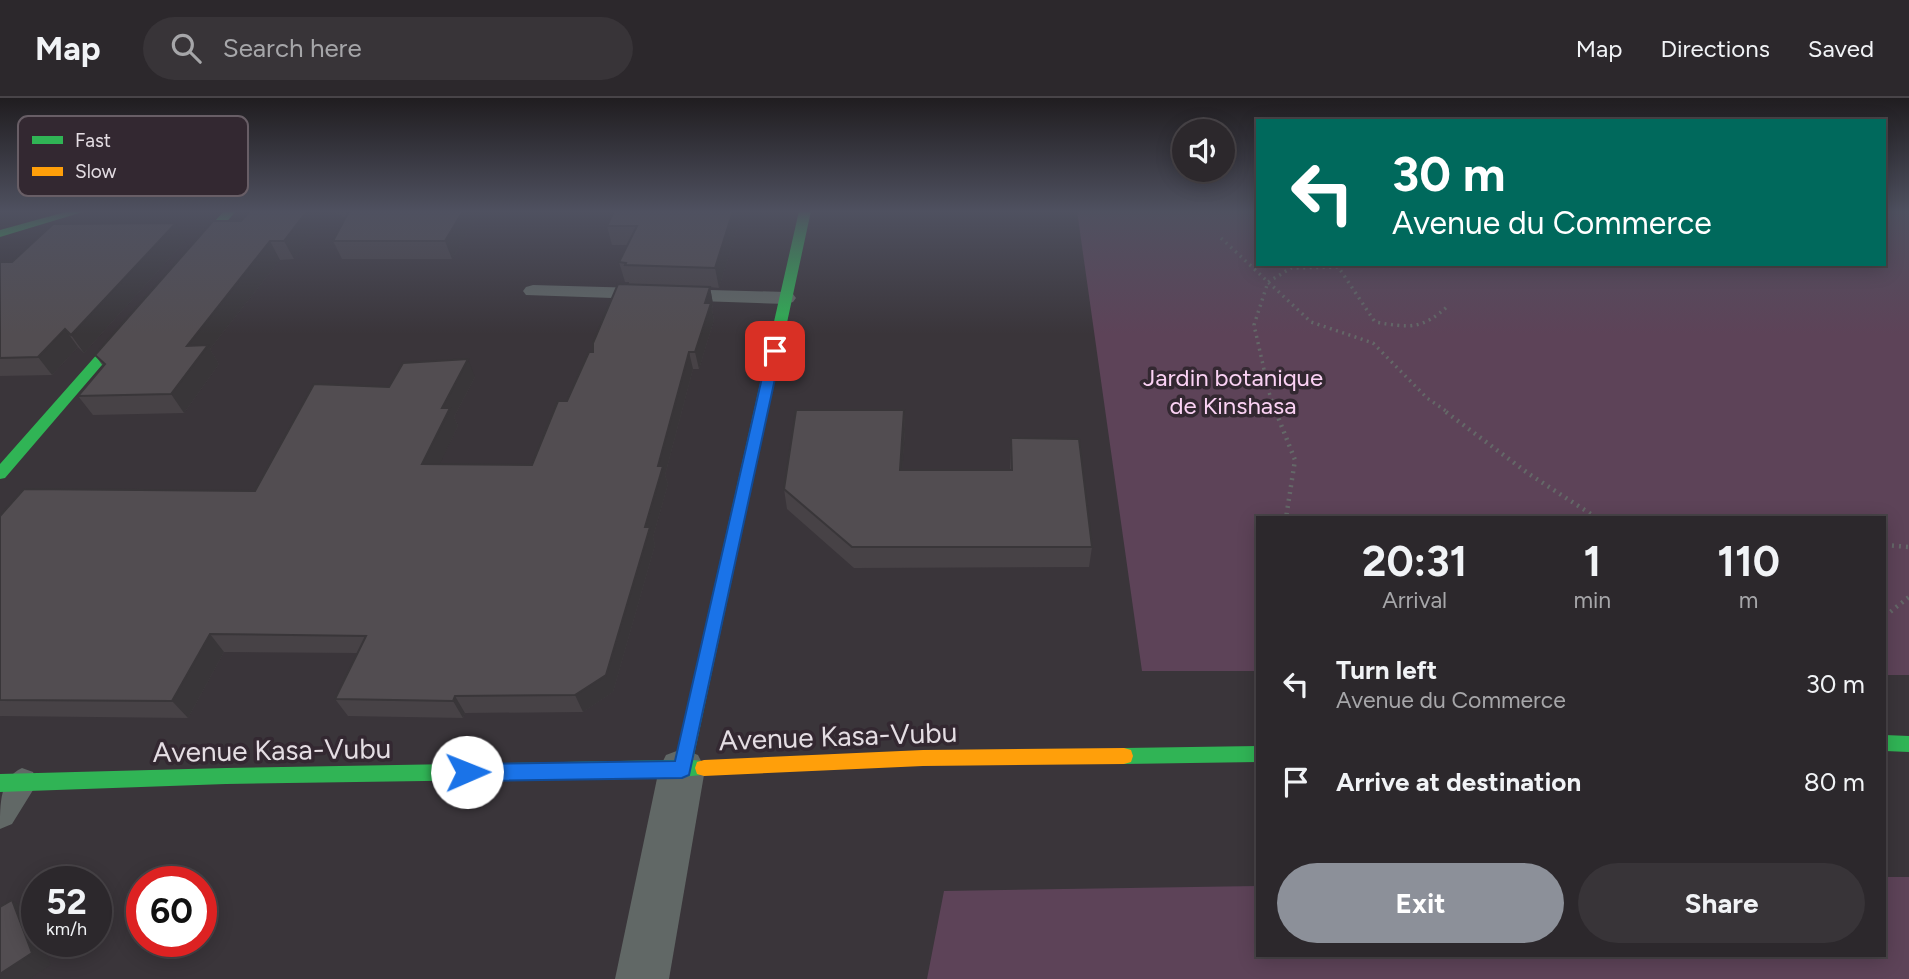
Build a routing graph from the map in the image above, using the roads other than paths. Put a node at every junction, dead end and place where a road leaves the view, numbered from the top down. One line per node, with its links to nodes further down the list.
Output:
1 (194, 252): 3 (street)
2 (796, 252): 5 (street)
3 (178, 270)
4 (533, 291): 5 (lane)
5 (786, 298): 11 (street)
6 (143, 310): 7 (street)
7 (0, 474)
8 (1886, 743): 9 (street)
9 (1909, 744)
10 (1256, 754): 11 (street, Avenue Kasa-Vubu)
11 (682, 769): 12 (street, Avenue Kasa-Vubu); 14 (street)
12 (11, 783): 13 (lane)
13 (0, 814)
14 (642, 979)

